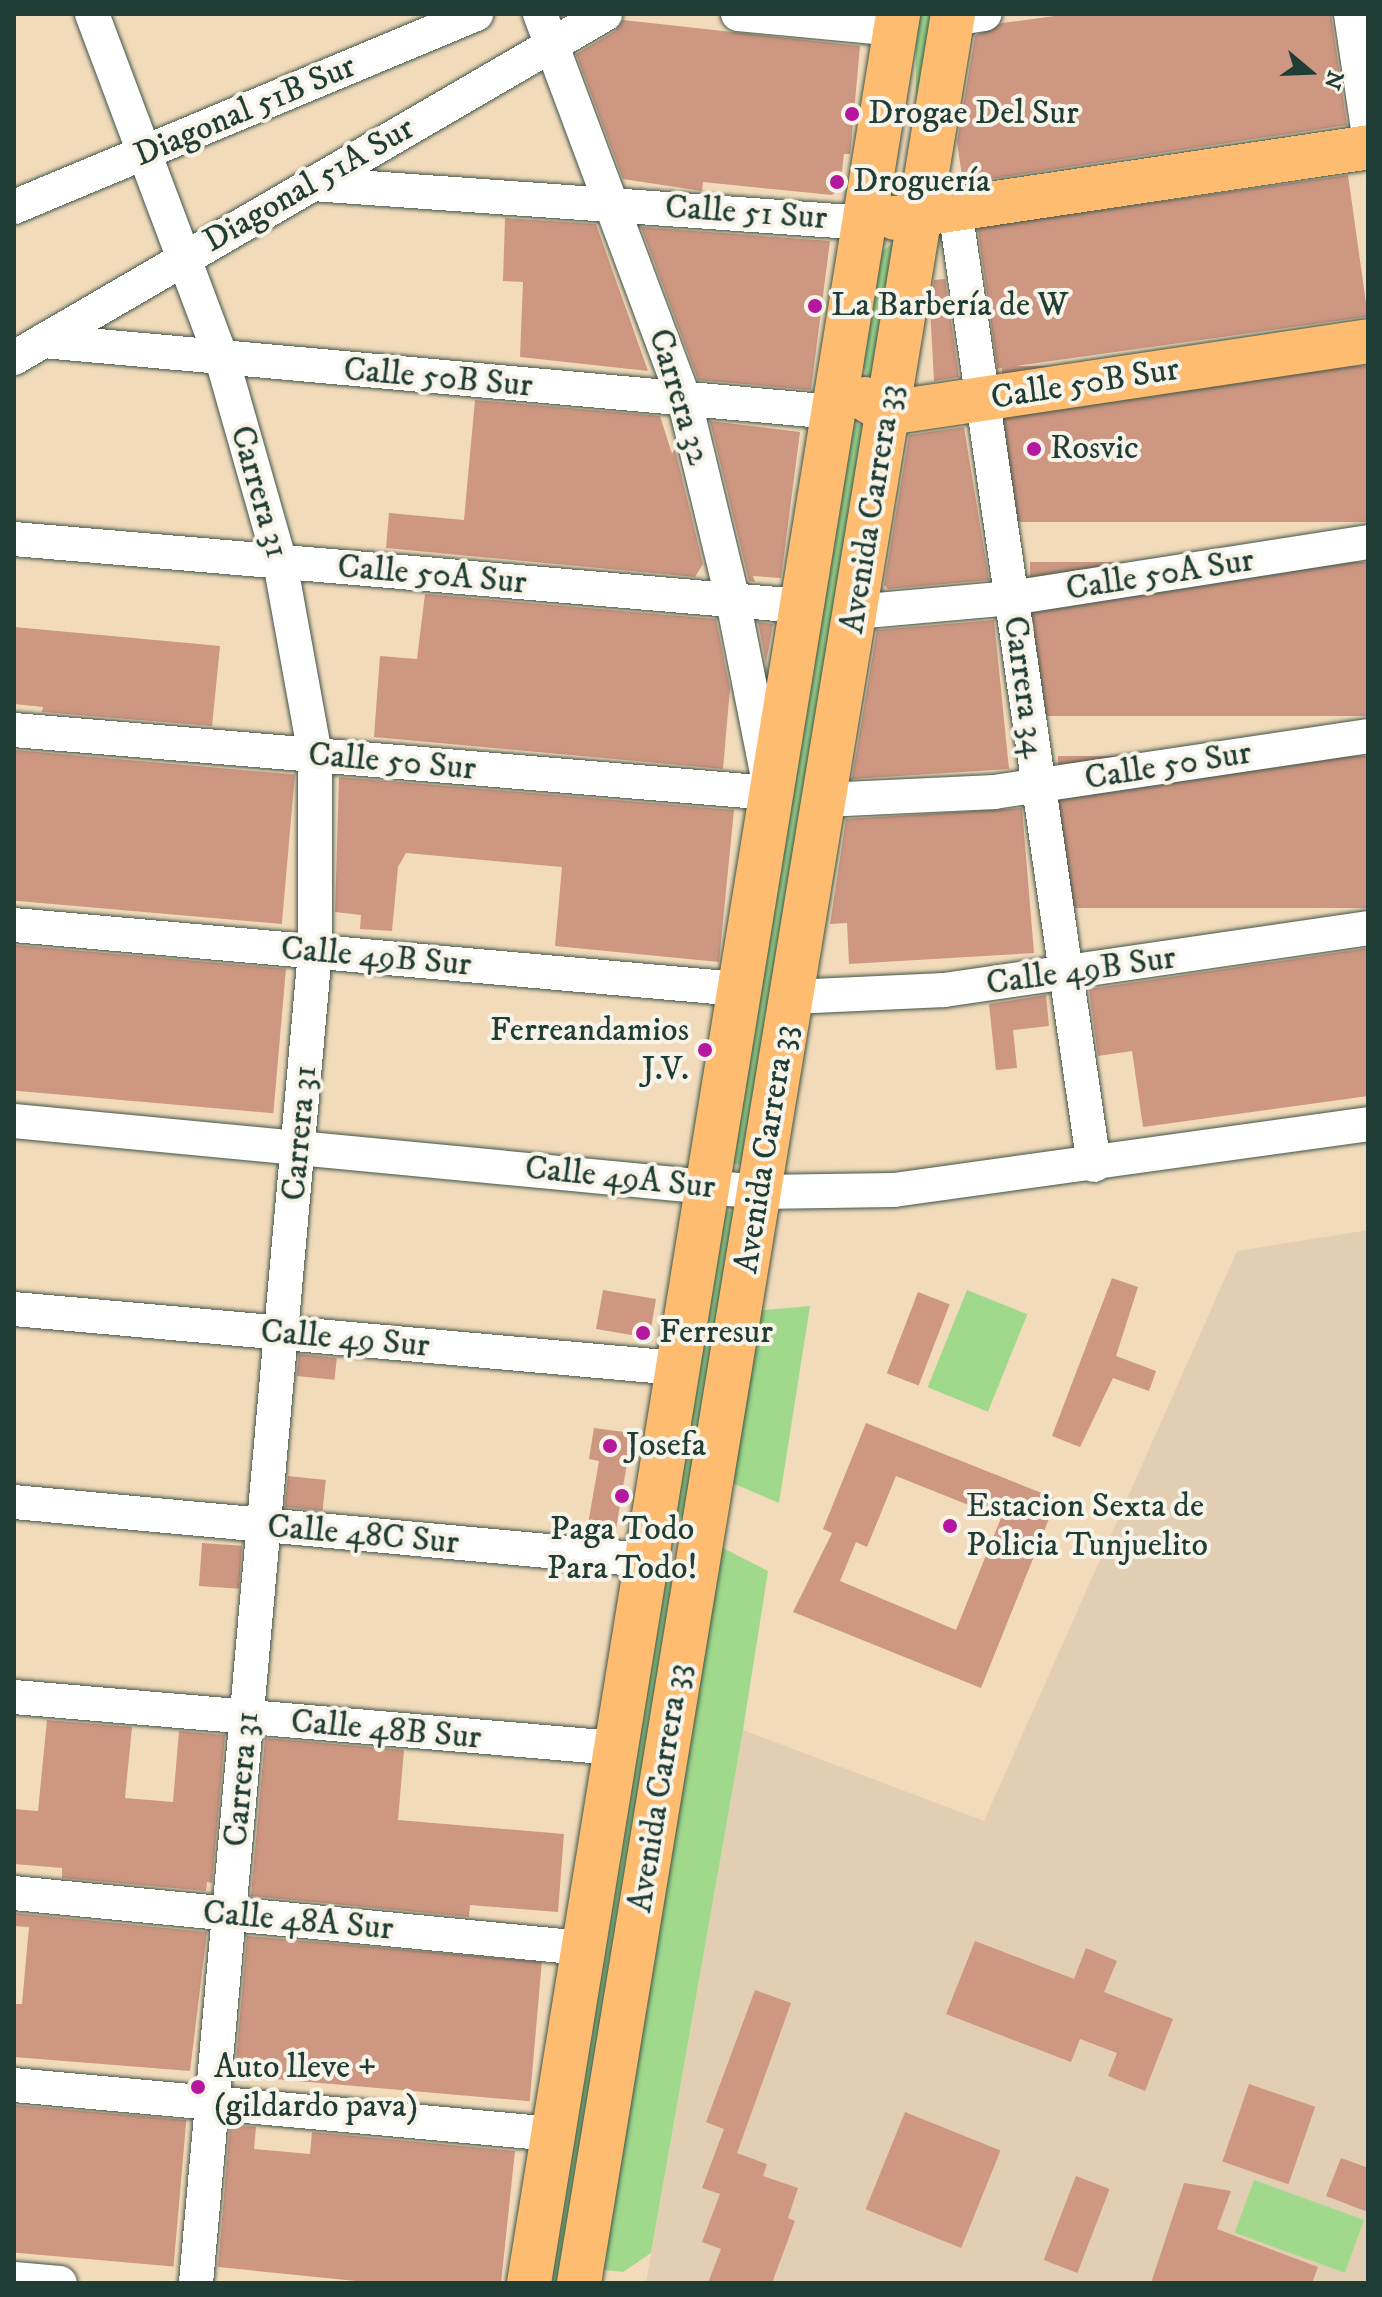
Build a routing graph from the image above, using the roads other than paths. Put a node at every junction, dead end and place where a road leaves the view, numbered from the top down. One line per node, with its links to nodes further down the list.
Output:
1 (92, 14): 11 (street, Carrera 31)
2 (476, 14): 11 (street, Diagonal 51B Sur)
3 (605, 14): 8 (street, Diagonal 51A Sur)
4 (738, 14): 7 (street)
5 (1351, 14): 9 (street)
6 (964, 16): 15 (main road, Avenida Carrera 33)
7 (897, 22): 16 (main road, Avenida Carrera 33)
8 (546, 30): 12 (street, Diagonal 51A Sur); 13 (street, Carrera 32)
9 (1368, 129)
10 (1368, 147): 15 (main road, Calle 51 Sur)
11 (145, 153): 14 (street, Diagonal 51B Sur); 17 (street, Carrera 31)
12 (312, 184): 13 (street, Calle 51 Sur); 17 (street, Diagonal 51A Sur)
13 (614, 203): 16 (street, Calle 51 Sur); 23 (street, Carrera 32)
14 (14, 207)
15 (938, 212): 16 (main road, Calle 51 Sur); 24 (street, Carrera 34); 26 (main road, Avenida Carrera 33)
16 (865, 223): 20 (main road, Avenida Carrera 33)
17 (185, 257): 18 (street, Diagonal 51A Sur); 22 (street, Carrera 31)
18 (43, 341): 21 (street, Diagonal 51A Sur); 22 (street, Calle 50B Sur)
19 (1368, 341): 24 (main road, Calle 50B Sur)
20 (845, 344): 25 (main road, Avenida Carrera 33); 26 (main road)
21 (14, 358)
22 (222, 359): 23 (street, Calle 50B Sur); 29 (street, Carrera 31)
23 (684, 399): 25 (street, Calle 50B Sur); 31 (street, Carrera 32)
24 (982, 399): 26 (main road, Calle 50B Sur); 30 (street, Carrera 34)
25 (834, 412): 32 (main road, Avenida Carrera 33)
26 (888, 413): 33 (main road, Avenida Carrera 33)
27 (14, 539): 29 (street, Calle 50A Sur)
28 (1368, 542): 30 (street, Calle 50A Sur)
29 (280, 562): 31 (street, Calle 50A Sur); 36 (street, Carrera 31)
30 (1011, 598): 33 (street, Calle 50A Sur); 37 (street, Carrera 34)
31 (733, 601): 32 (street, Calle 50A Sur); 38 (street, Carrera 32)
32 (801, 606): 38 (main road, Avenida Carrera 33)
33 (855, 612): 39 (main road, Avenida Carrera 33)
34 (14, 730): 36 (street, Calle 50 Sur)
35 (1368, 736): 37 (street, Calle 50 Sur)
36 (315, 755): 38 (street, Calle 50 Sur); 42 (street, Carrera 31)
37 (1038, 785): 39 (street, Calle 50 Sur); 43 (street, Carrera 34)
38 (771, 793): 44 (main road, Avenida Carrera 33)
39 (824, 800): 45 (main road, Avenida Carrera 33)
40 (14, 925): 42 (street, Calle 49B Sur)
41 (1368, 928): 43 (street, Calle 49B Sur)
42 (315, 952): 44 (street, Calle 49B Sur); 48 (street, Carrera 31)
43 (1066, 974): 45 (street, Calle 49B Sur); 49 (street, Carrera 34)
44 (738, 989): 50 (main road, Avenida Carrera 33)
45 (792, 997): 51 (main road, Avenida Carrera 33)
46 (14, 1121): 48 (street, Calle 49A Sur)
47 (1368, 1124): 49 (street, Calle 49A Sur)
48 (300, 1146): 50 (street, Calle 49A Sur); 53 (street, Carrera 31)
49 (1094, 1165): 51 (street, Calle 49A Sur)
50 (706, 1186): 51 (street, Calle 49A Sur); 54 (main road, Avenida Carrera 33)
51 (759, 1192): 57 (main road, Avenida Carrera 33)
52 (14, 1309): 53 (street, Calle 49 Sur)
53 (282, 1333): 54 (street, Calle 49 Sur); 56 (street, Carrera 31)
54 (676, 1368): 58 (main road, Avenida Carrera 33)
55 (14, 1502): 56 (street, Calle 48C Sur)
56 (265, 1526): 58 (street, Calle 48C Sur); 60 (street, Carrera 31)
57 (703, 1527): 58 (main road); 72 (main road, Avenida Carrera 33)
58 (645, 1560): 61 (main road, Avenida Carrera 33)
59 (14, 1697): 60 (street, Calle 48B Sur)
60 (248, 1718): 61 (street, Calle 48B Sur); 63 (street, Carrera 31)
61 (615, 1748): 64 (main road, Avenida Carrera 33)
62 (14, 1893): 63 (street, Calle 48A Sur)
63 (230, 1914): 64 (street, Calle 48A Sur); 66 (street, Carrera 31)
64 (583, 1948): 67 (main road, Avenida Carrera 33)
65 (14, 2085): 66 (street)
66 (212, 2103): 67 (street); 70 (street, Carrera 31)
67 (553, 2134): 71 (main road, Avenida Carrera 33)
68 (14, 2279): 69 (street)
69 (60, 2283)
70 (196, 2283)
71 (529, 2283)
72 (579, 2283)

